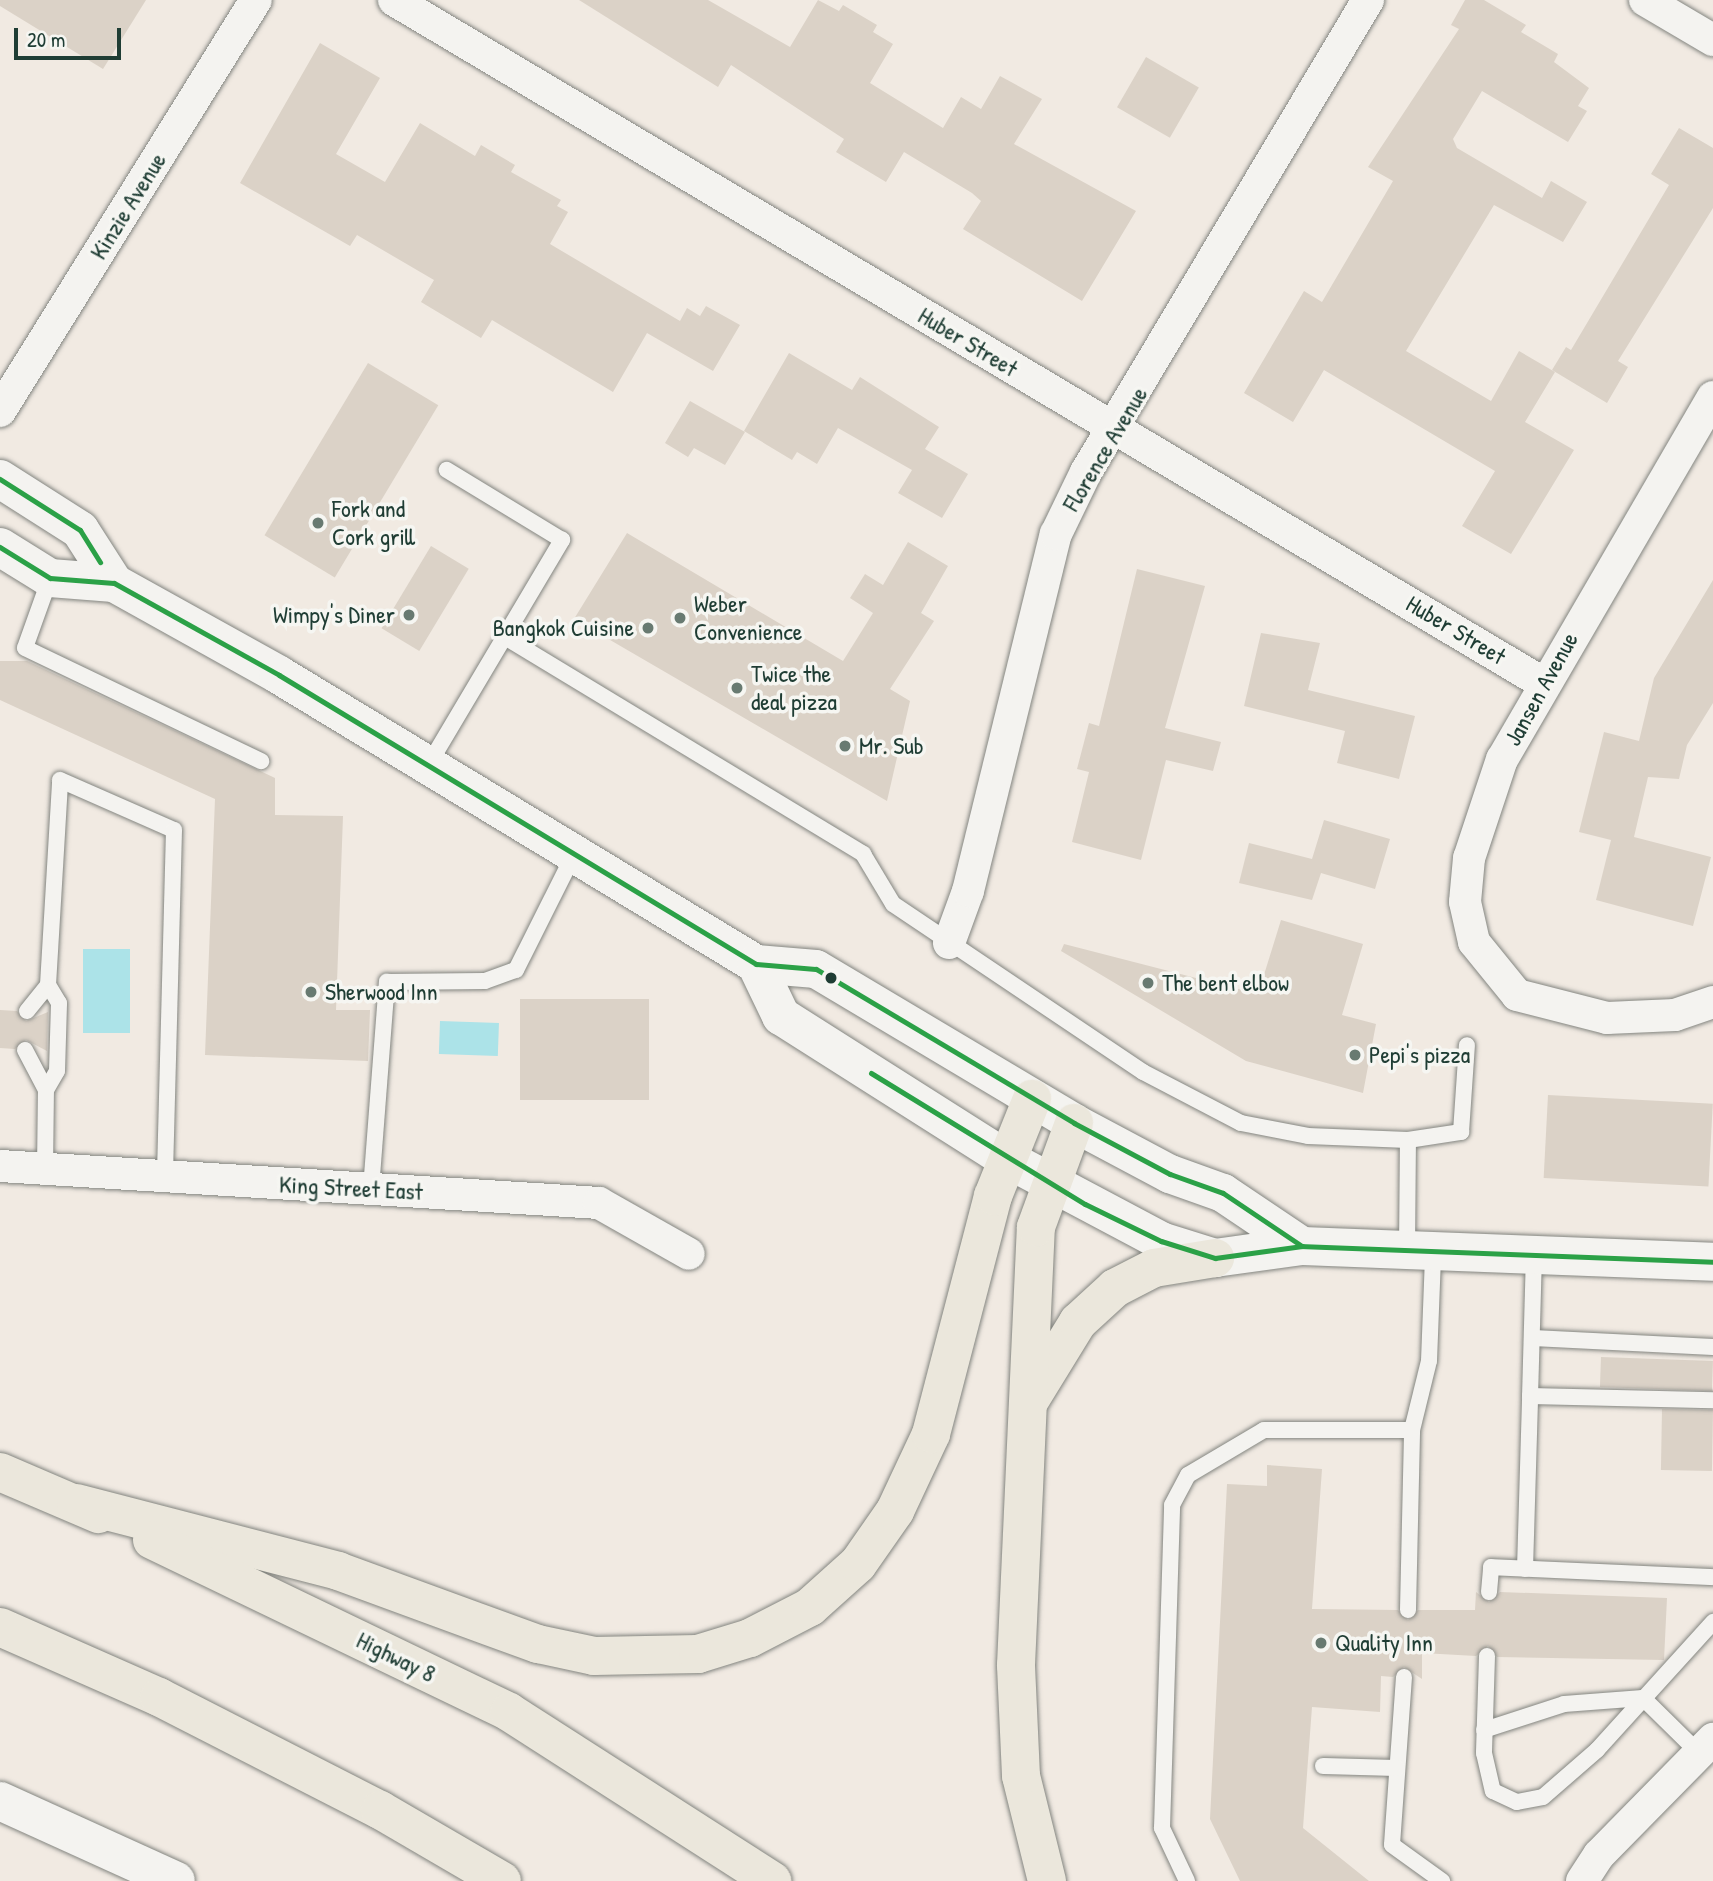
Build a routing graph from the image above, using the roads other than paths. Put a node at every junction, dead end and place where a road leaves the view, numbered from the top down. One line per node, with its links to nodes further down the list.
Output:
1 (256, 0): 7 (street, Kinzie Avenue)
2 (394, 0): 8 (street, Huber Street)
3 (1368, 0): 8 (street, Florence Avenue)
4 (1645, 0): 5 (street)
5 (1713, 40)
6 (1713, 397): 15 (street, Jansen Avenue)
7 (0, 411)
8 (1117, 430): 15 (street, Huber Street); 19 (street, Florence Avenue)
9 (447, 470): 14 (lane)
10 (0, 479): 13 (main road)
11 (0, 547): 12 (main road)
12 (50, 578): 13 (main road); 16 (lane)
13 (114, 583): 17 (main road)
14 (505, 637): 17 (lane); 19 (lane)
15 (1543, 682): 22 (street, Jansen Avenue)
16 (261, 761)
17 (429, 764): 18 (main road)
18 (575, 852): 20 (main road); 35 (lane)
19 (948, 943): 29 (lane)
20 (756, 964): 27 (main road); 30 (main road)
21 (48, 985): 23 (lane); 26 (lane); 33 (lane)
22 (1713, 1002)
23 (27, 1011)
24 (1467, 1045): 29 (lane)
25 (25, 1050): 26 (lane)
26 (46, 1090): 32 (lane)
27 (1032, 1099): 28 (main road); 30 (highway)
28 (1074, 1123): 34 (highway); 36 (main road)
29 (1408, 1140): 38 (lane)
30 (1005, 1158): 34 (main road); 49 (highway)
31 (0, 1166): 32 (street, King Street East)
32 (45, 1169): 33 (street, King Street East)
33 (165, 1176): 35 (street, King Street East)
34 (1052, 1185): 40 (main road); 46 (highway)
35 (371, 1189): 37 (street, King Street East)
36 (1302, 1246): 38 (main road); 40 (main road)
37 (689, 1254)
38 (1420, 1254): 39 (main road); 47 (lane)
39 (1534, 1254): 41 (main road); 42 (lane)
40 (1215, 1258): 46 (highway)
41 (1713, 1262)
42 (1533, 1338): 43 (lane); 44 (lane)
43 (1712, 1351)
44 (1530, 1396): 45 (lane); 50 (lane)
45 (1709, 1398)
46 (1029, 1402): 67 (highway)
47 (1412, 1430): 53 (lane); 68 (lane)
48 (0, 1472): 49 (highway, Highway 8)
49 (76, 1503): 66 (highway, Highway 8)
50 (1525, 1569): 51 (lane); 52 (lane)
51 (1713, 1577)
52 (1489, 1592)
53 (1408, 1610)
54 (1713, 1622): 58 (lane)
55 (0, 1627): 65 (highway)
56 (1487, 1657): 59 (lane)
57 (1404, 1678): 62 (lane)
58 (1643, 1698): 59 (lane); 59 (lane); 60 (lane)
59 (1484, 1730)
60 (1706, 1746): 70 (street)
61 (1323, 1766): 62 (lane)
62 (1398, 1769): 69 (lane)
63 (0, 1801): 64 (main road)
64 (176, 1881)
65 (502, 1881)
66 (772, 1881)
67 (1047, 1881)
68 (1187, 1881)
69 (1442, 1881)
70 (1582, 1881)

